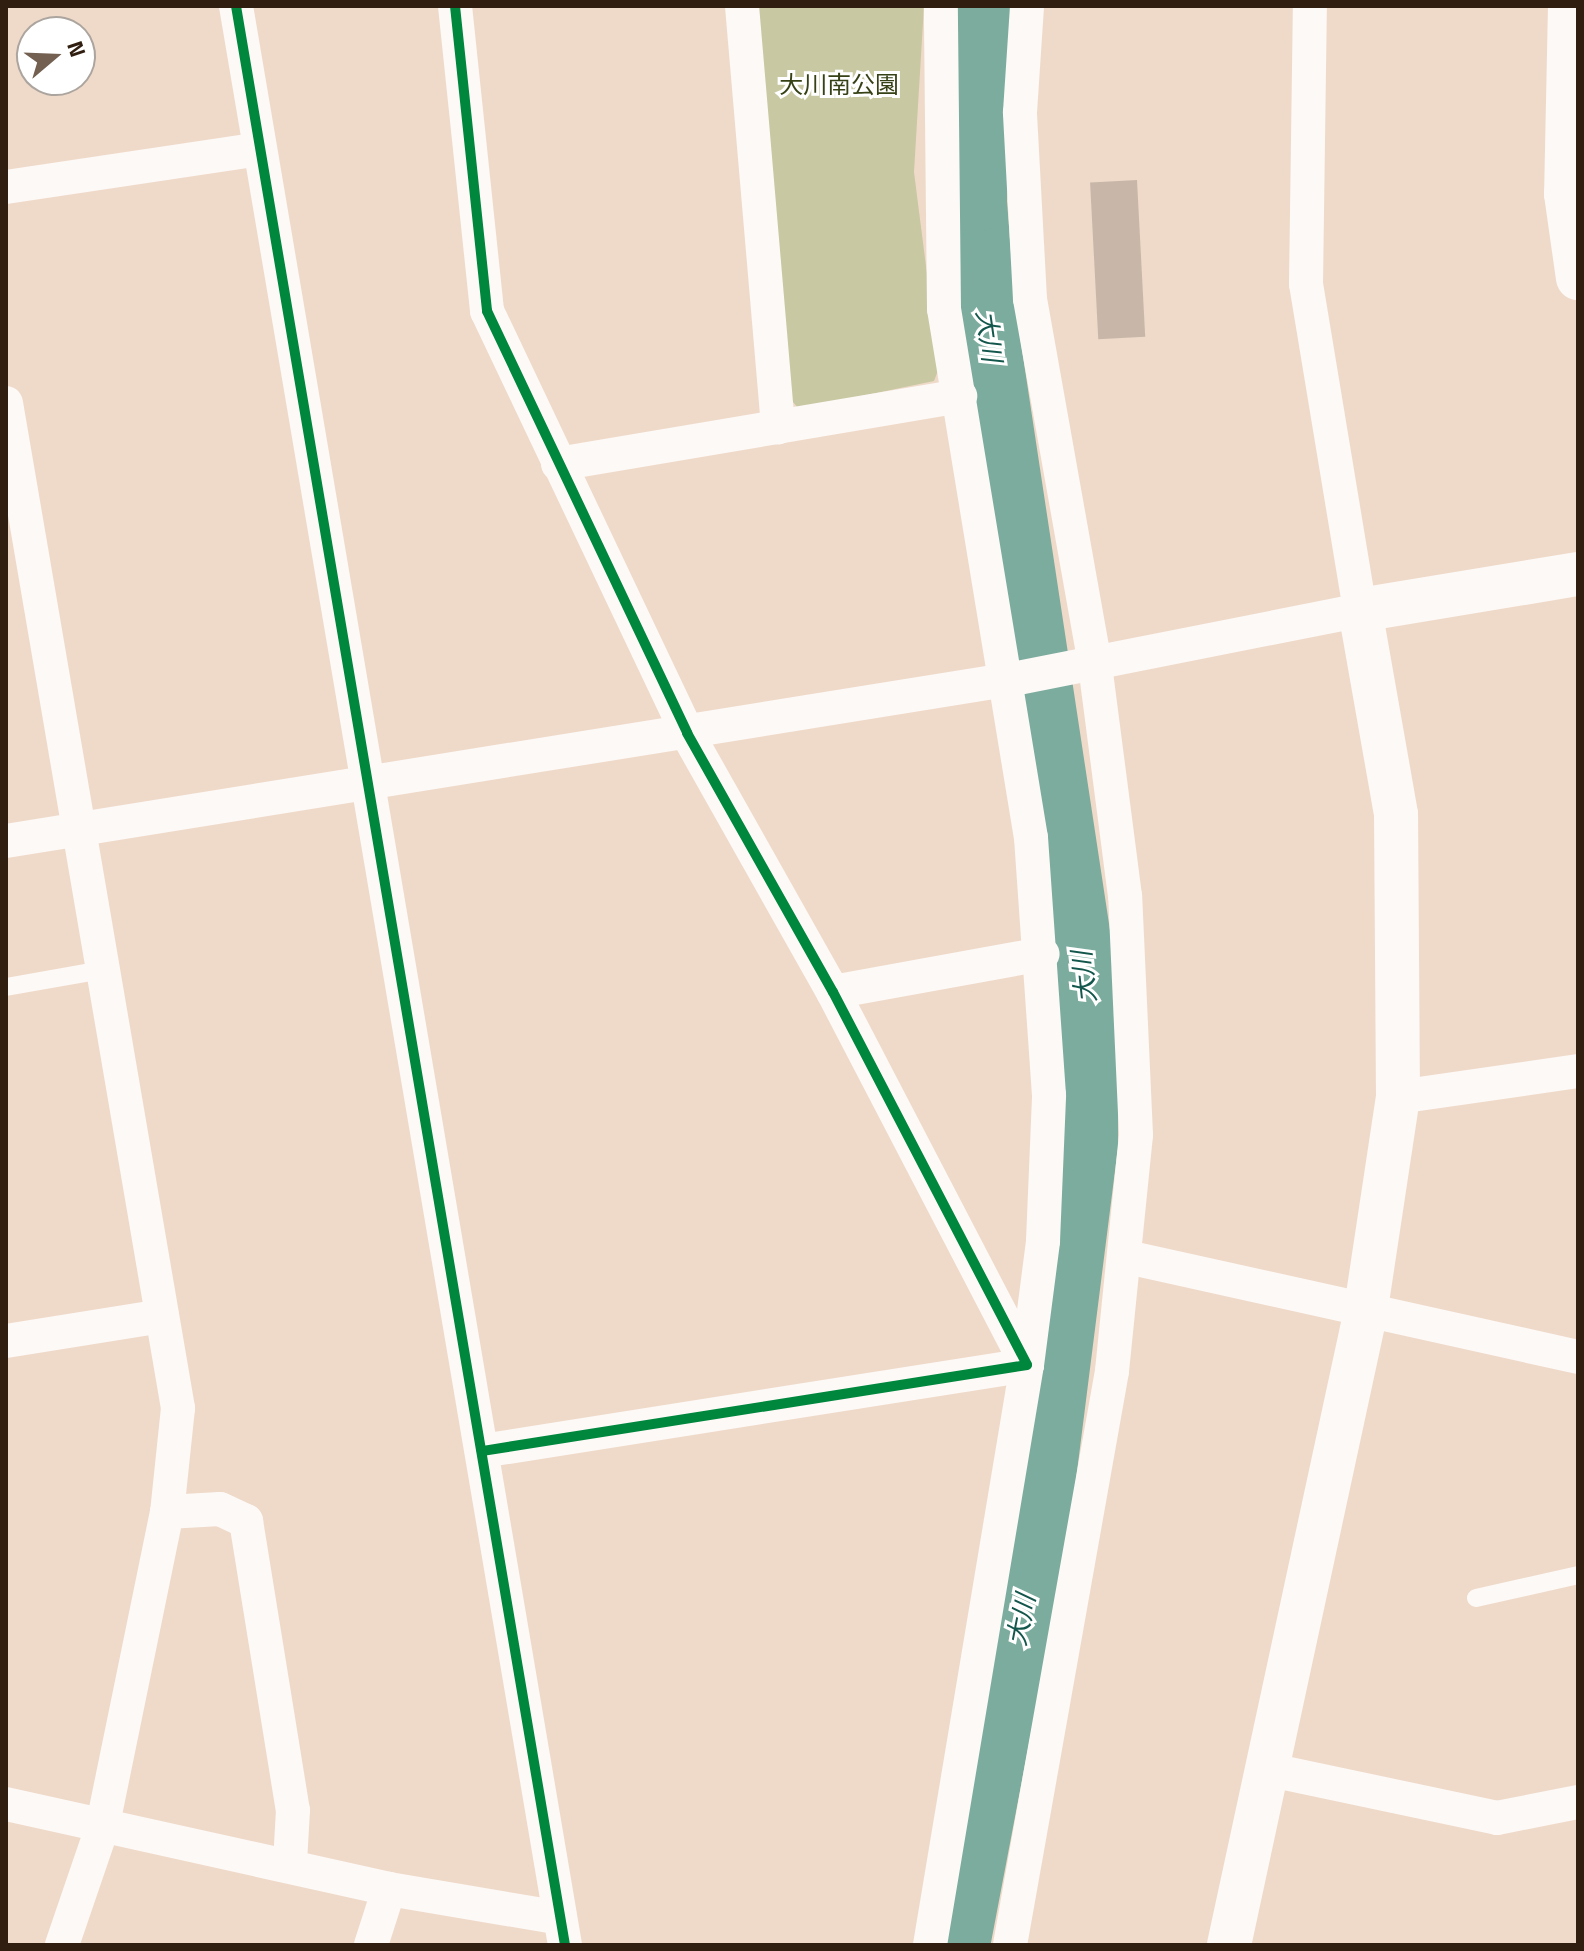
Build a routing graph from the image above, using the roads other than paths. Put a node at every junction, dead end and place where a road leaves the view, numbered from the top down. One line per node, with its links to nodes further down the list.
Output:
1 (236, 6): 8 (street)
2 (455, 6): 14 (street)
3 (742, 6): 13 (street)
4 (941, 6): 11 (street)
5 (1027, 6): 17 (street)
6 (1310, 6): 16 (street)
7 (1570, 6): 10 (street)
8 (259, 149): 9 (street); 20 (street)
9 (6, 187)
10 (1578, 278)
11 (960, 396): 13 (street); 18 (street)
12 (6, 403): 21 (street)
13 (778, 427): 14 (street)
14 (558, 464): 19 (street)
15 (1578, 574): 16 (street)
16 (1360, 610): 17 (street); 28 (street)
17 (1085, 665): 18 (street); 29 (street)
18 (1010, 679): 19 (street); 23 (street)
19 (687, 733): 20 (street); 26 (street)
20 (373, 782): 21 (street); 35 (street)
21 (74, 829): 22 (street); 24 (street)
22 (6, 841)
23 (1043, 954): 26 (street); 34 (street)
24 (102, 970): 25 (lane); 31 (street)
25 (6, 987)
26 (833, 992): 34 (street)
27 (1578, 1071): 28 (street)
28 (1398, 1097): 30 (street)
29 (1127, 1257): 30 (street); 49 (street)
30 (1365, 1315): 33 (street); 39 (street)
31 (162, 1316): 32 (street); 36 (street)
32 (6, 1341)
33 (1577, 1361)
34 (1027, 1365): 35 (street); 48 (street)
35 (482, 1451): 45 (street)
36 (167, 1512): 42 (street); 43 (street)
37 (1578, 1575): 38 (lane)
38 (1476, 1598)
39 (1270, 1770): 40 (street); 50 (street)
40 (1578, 1802)
41 (6, 1804): 42 (street)
42 (103, 1825): 43 (street); 46 (street)
43 (290, 1862): 44 (street)
44 (389, 1889): 45 (street); 47 (street)
45 (563, 1931)
46 (62, 1945)
47 (371, 1945)
48 (930, 1945)
49 (1010, 1945)
50 (1229, 1945)

